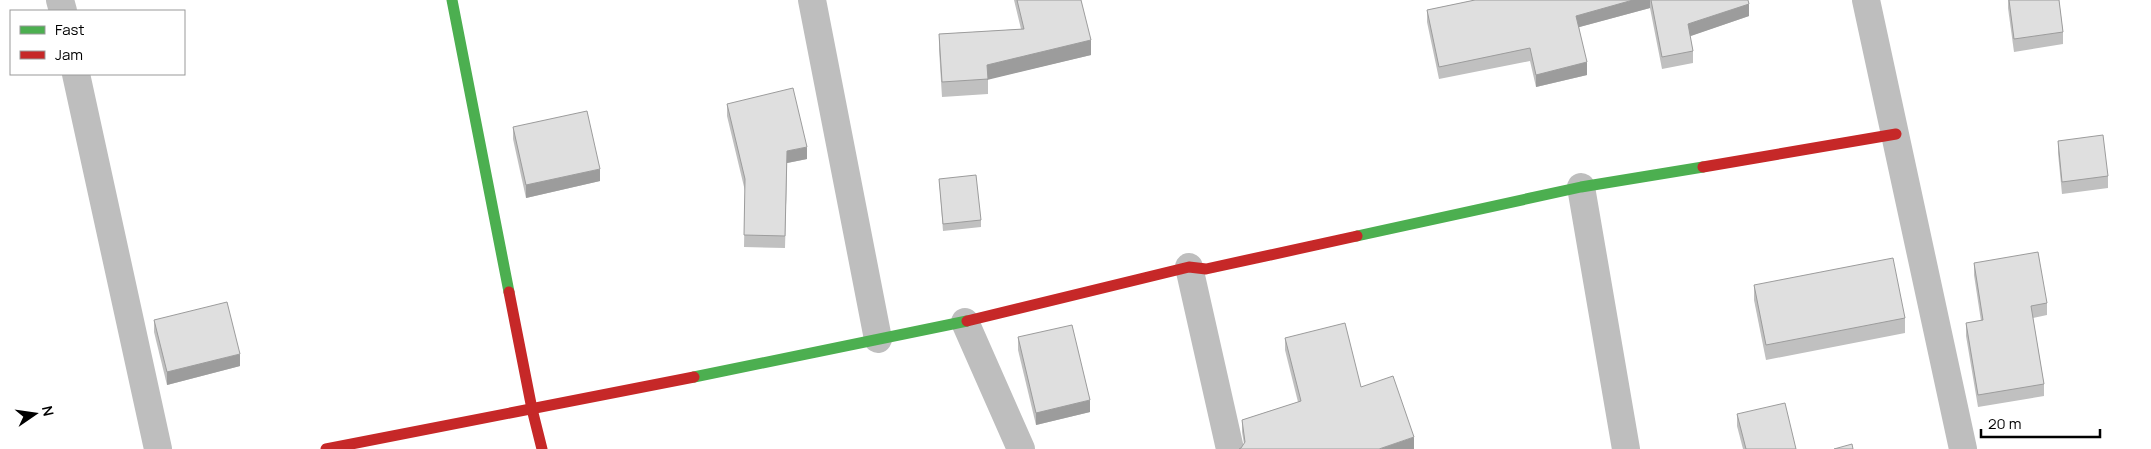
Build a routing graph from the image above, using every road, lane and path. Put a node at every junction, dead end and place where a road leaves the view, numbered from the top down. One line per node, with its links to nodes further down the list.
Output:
1 (452, 0): 10 (street)
2 (812, 0): 9 (street)
3 (1866, 0): 5 (street)
4 (76, 75): 11 (street)
5 (1896, 134): 6 (street); 17 (street)
6 (1581, 188): 7 (street); 16 (street)
7 (1189, 267): 8 (street); 15 (street)
8 (966, 322): 9 (street); 14 (street)
9 (878, 339): 10 (street)
10 (532, 409): 12 (street); 13 (street)
11 (158, 449)
12 (326, 449)
13 (542, 449)
14 (1020, 449)
15 (1230, 449)
16 (1626, 449)
17 (1962, 449)

